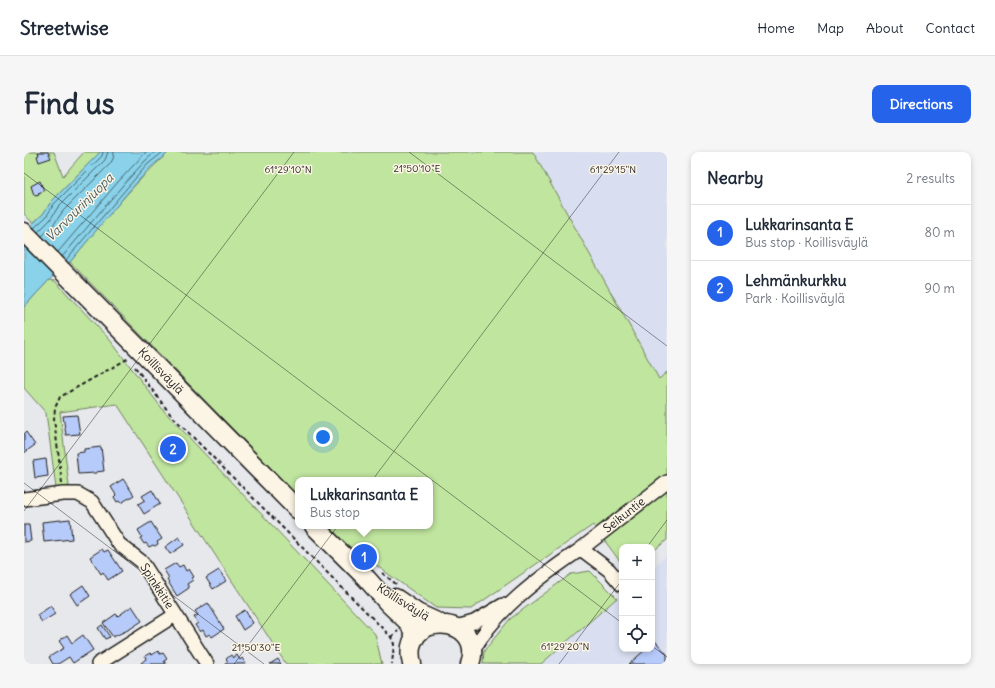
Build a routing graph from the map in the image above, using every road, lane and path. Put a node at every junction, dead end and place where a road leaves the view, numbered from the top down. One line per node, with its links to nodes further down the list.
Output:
1 (24, 232): 7 (main road, Koillisväylä)
2 (129, 358): 5 (path)
3 (133, 364): 20 (path)
4 (667, 482): 9 (street, Seikuntie)
5 (63, 494): 6 (street, Spinkkitie); 13 (street, Spinkkitie)
6 (24, 499)
7 (295, 507)
8 (317, 529): 10 (main road, Koillisväylä)
9 (581, 549): 11 (street); 12 (street, Seikuntie)
10 (367, 579): 14 (main road, Koillisväylä); 15 (main road, Koillisväylä)
11 (619, 582)
12 (520, 595): 14 (street, Seikuntie); 16 (street, Seikuntie)
13 (175, 615): 18 (street, Spinkkitie); 19 (street, Spinkkitie)
14 (448, 625): 15 (main road); 16 (main road)
15 (415, 638): 17 (main road)
16 (471, 660)
17 (411, 663)
18 (98, 664)
19 (207, 664)
20 (392, 664)

